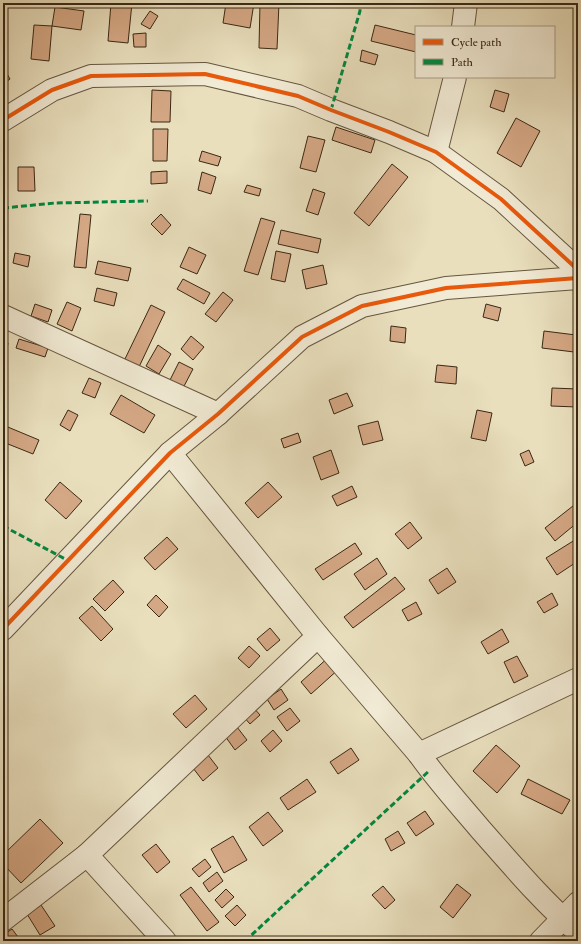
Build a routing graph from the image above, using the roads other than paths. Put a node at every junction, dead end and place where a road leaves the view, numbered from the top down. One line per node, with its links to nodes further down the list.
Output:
1 (466, 3): 2 (street)
2 (462, 26)
3 (454, 78): 5 (street)
4 (3, 120): 5 (street)
5 (436, 152): 6 (street)
6 (578, 270)
7 (578, 278): 9 (street)
8 (3, 316): 9 (street)
9 (218, 414): 10 (street)
10 (170, 453): 11 (street); 12 (street)
11 (3, 629)
12 (318, 636): 14 (street); 15 (street)
13 (578, 679): 14 (street)
14 (419, 754): 18 (street)
15 (87, 855): 17 (street); 19 (street)
16 (578, 903): 18 (street)
17 (3, 920)
18 (570, 925): 20 (street)
19 (165, 941)
20 (541, 941)

